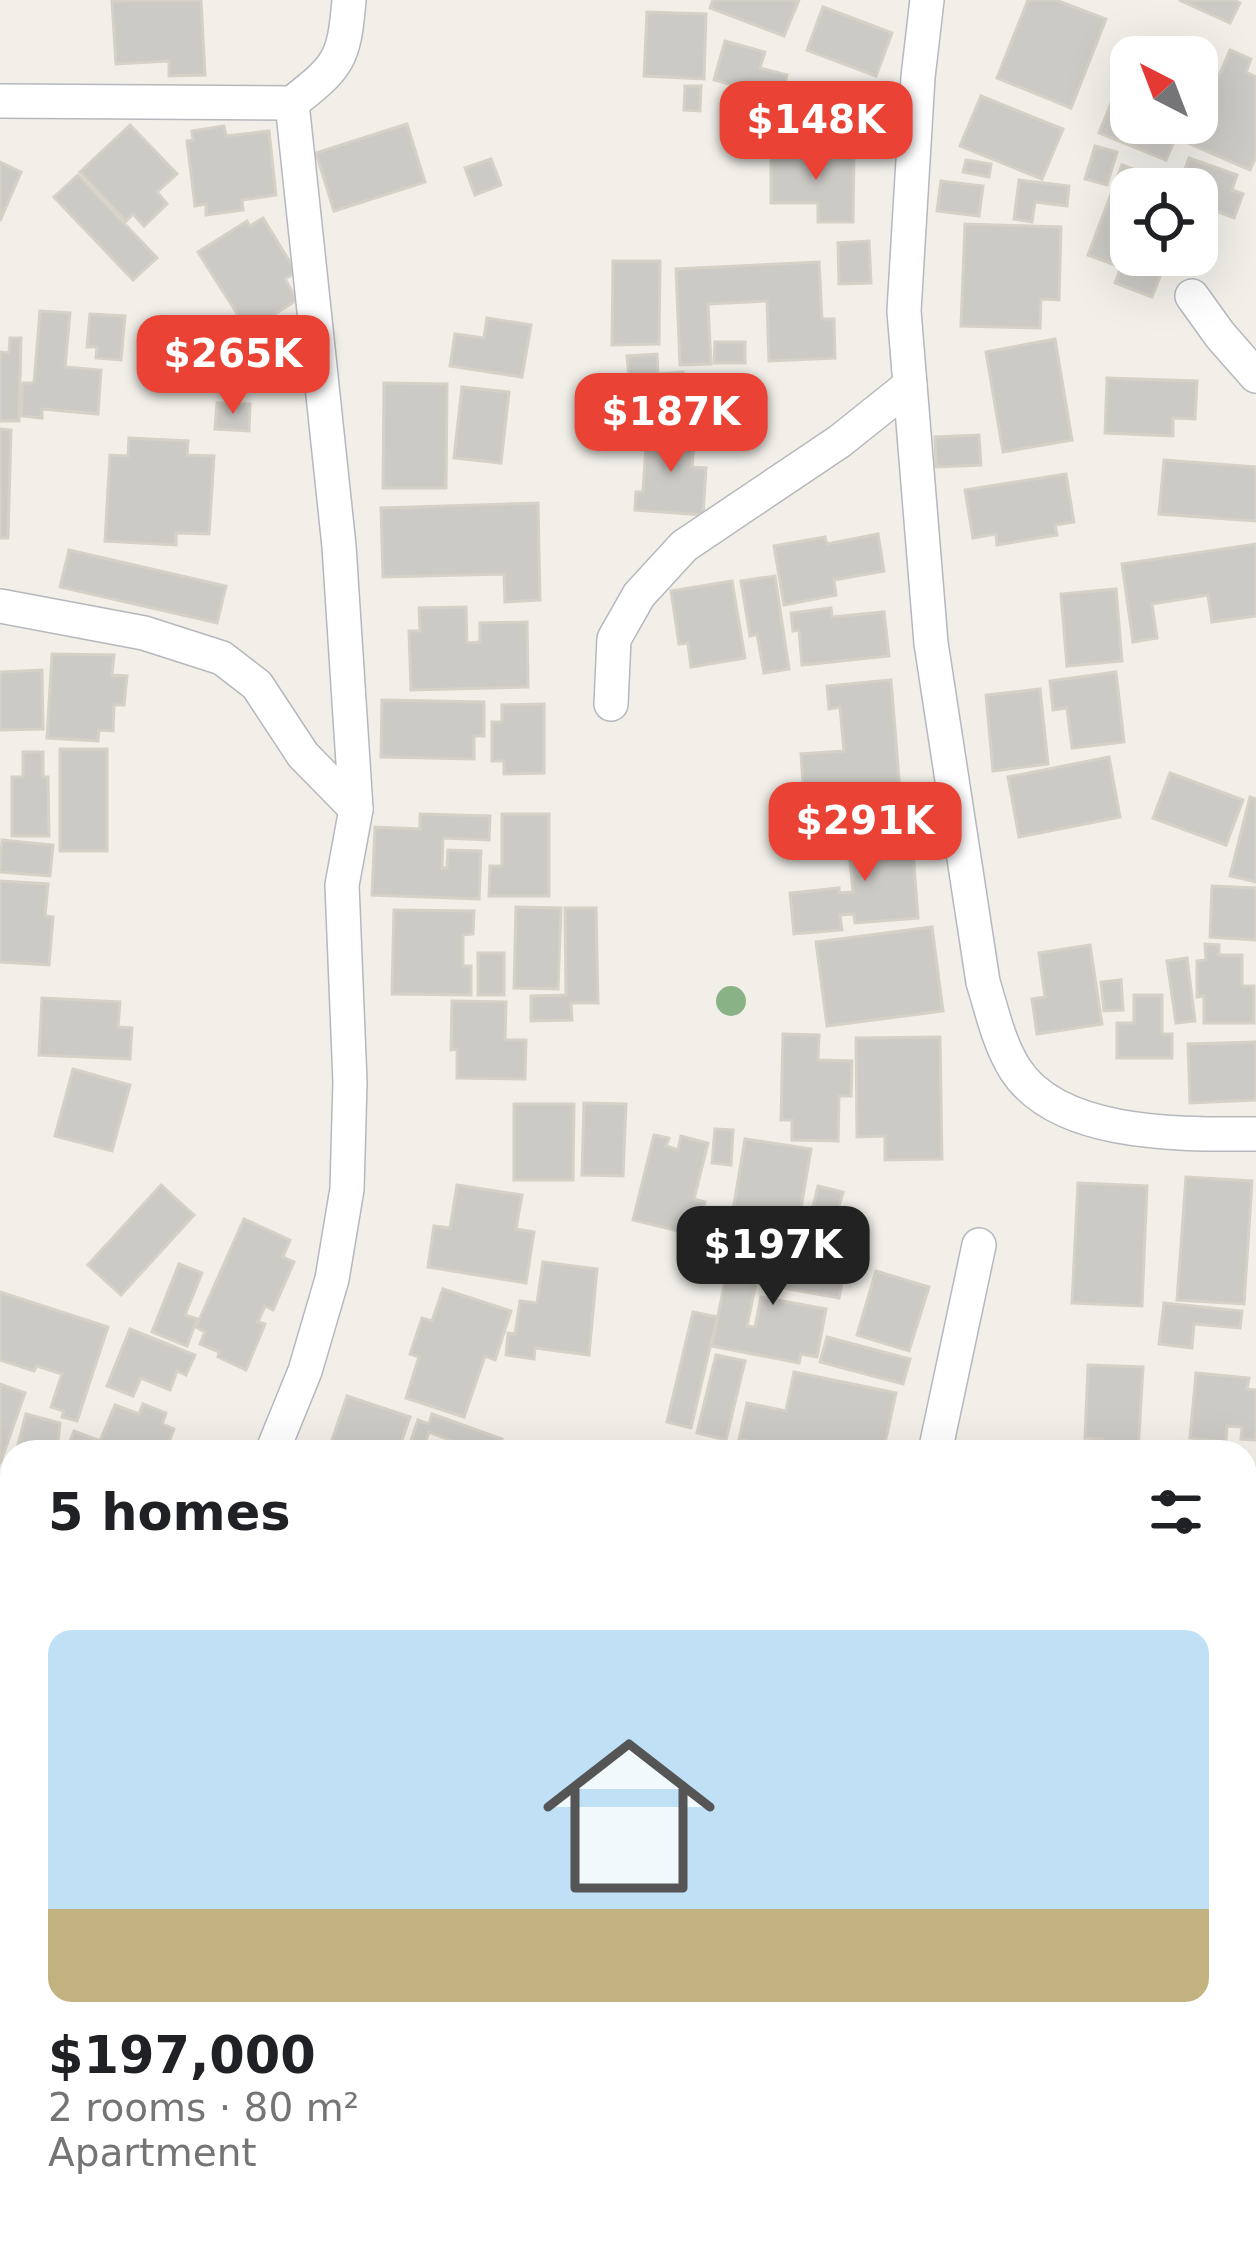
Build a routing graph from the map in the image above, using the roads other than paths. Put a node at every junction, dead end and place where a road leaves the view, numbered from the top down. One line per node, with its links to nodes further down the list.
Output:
1 (349, 0): 4 (street)
2 (927, 0): 7 (street)
3 (0, 101): 4 (street)
4 (292, 103): 10 (street)
5 (1192, 296): 6 (street)
6 (1256, 376)
7 (910, 385): 9 (street); 11 (street)
8 (0, 606): 10 (street)
9 (611, 704)
10 (356, 809): 13 (street)
11 (1256, 1134)
12 (979, 1246): 14 (street)
13 (277, 1440)
14 (938, 1440)

